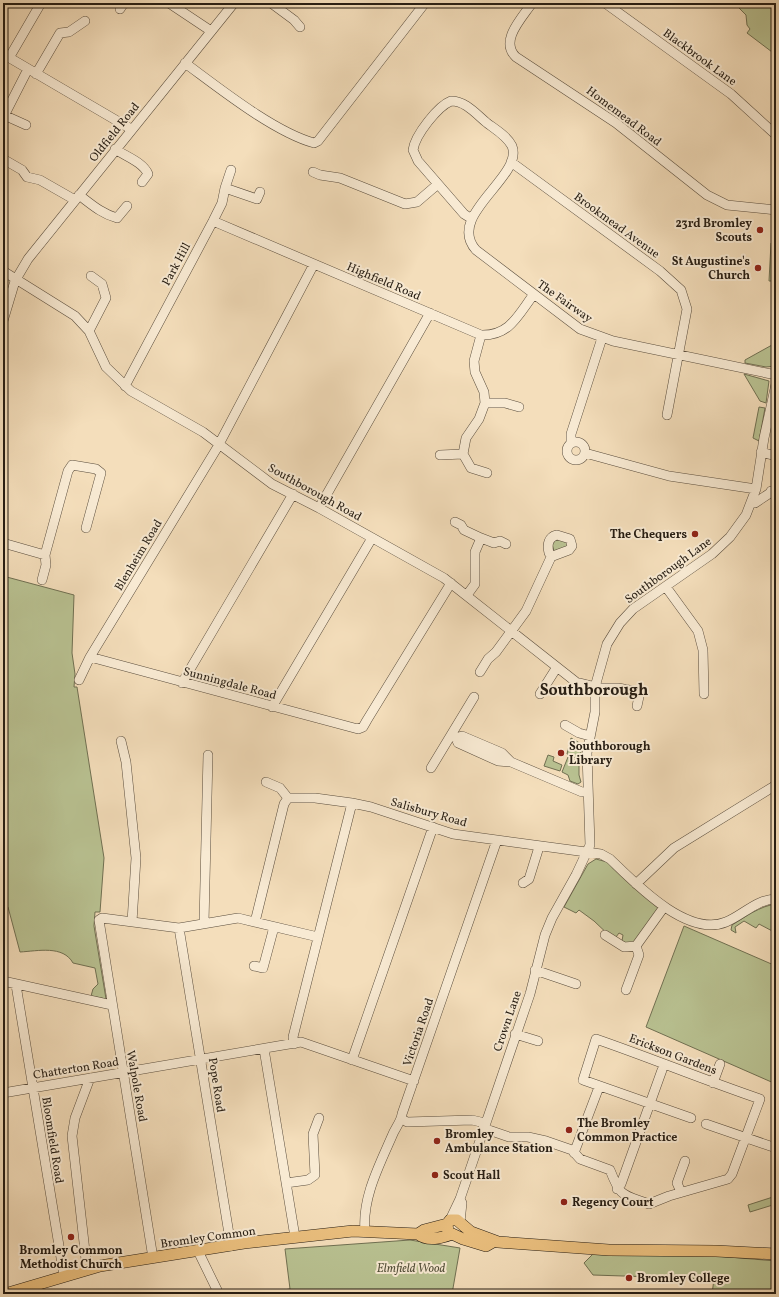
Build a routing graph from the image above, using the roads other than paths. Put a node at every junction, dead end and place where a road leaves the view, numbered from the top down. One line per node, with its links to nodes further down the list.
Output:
1 (41, 3): 11 (street)
2 (169, 3): 10 (street)
3 (234, 3): 10 (street, Oldfield Road)
4 (271, 3): 9 (street)
5 (425, 3): 12 (street)
6 (532, 3): 28 (street, Homemead Road)
7 (605, 3): 16 (street, Blackbrook Lane)
8 (85, 21): 13 (street)
9 (300, 27)
10 (211, 31): 12 (street, Oldfield Road)
11 (6, 56): 13 (street)
12 (185, 63): 15 (street, Oldfield Road)
13 (32, 71): 14 (street); 15 (street)
14 (26, 125)
15 (131, 129): 17 (street, Oldfield Road)
16 (776, 135)
17 (115, 149): 22 (street); 26 (street, Oldfield Road)
18 (3, 159): 26 (street)
19 (511, 162): 23 (street); 29 (street, The Fairway); 41 (street, Brookmead Avenue)
20 (231, 170): 24 (street, Park Hill)
21 (317, 177): 23 (street)
22 (142, 182)
23 (438, 184): 29 (street)
24 (225, 188): 25 (street); 30 (street, Park Hill)
25 (260, 192)
26 (77, 198): 27 (street); 34 (street, Oldfield Road)
27 (127, 206)
28 (776, 210)
29 (472, 220): 35 (street, The Fairway)
30 (213, 221): 31 (street, Highfield Road); 44 (street, Park Hill)
31 (314, 264): 36 (street, Highfield Road); 49 (street, Blenheim Road)
32 (3, 271): 34 (street, Southborough Road)
33 (91, 276): 38 (street)
34 (16, 278): 37 (street, Oldfield Road); 38 (street, Southborough Road)
35 (534, 294): 39 (street, Highfield Road); 40 (street, The Fairway)
36 (430, 313): 39 (street, Highfield Road); 60 (street)
37 (3, 321)
38 (89, 331): 44 (street, Southborough Road)
39 (481, 334): 45 (street)
40 (602, 338): 41 (street, The Fairway); 48 (street)
41 (679, 355): 42 (street, The Fairway); 47 (street, Brookmead Avenue)
42 (776, 374)
43 (776, 384): 51 (street, Southborough Lane)
44 (125, 386): 49 (street, Southborough Road)
45 (485, 403): 46 (street); 53 (street)
46 (519, 407)
47 (667, 415)
48 (571, 443): 52 (street); 52 (street)
49 (219, 444): 58 (street, Southborough Road); 74 (street, Blenheim Road)
50 (445, 452): 53 (street)
51 (761, 452): 54 (street); 56 (street, Southborough Lane)
52 (585, 453): 56 (street)
53 (463, 454): 55 (street)
54 (776, 456)
55 (485, 470)
56 (756, 486): 57 (street); 59 (street, Southborough Lane)
57 (774, 491): 59 (street)
58 (293, 494): 60 (street, Southborough Road); 78 (street)
59 (752, 502): 71 (street, Southborough Lane)
60 (319, 508): 63 (street, Southborough Road)
61 (455, 522): 64 (street)
62 (86, 528): 67 (street)
63 (372, 538): 70 (street, Southborough Road); 84 (street)
64 (481, 538): 66 (street); 72 (street)
65 (3, 543): 67 (street)
66 (506, 544)
67 (45, 555): 69 (street)
68 (552, 555): 73 (street)
69 (42, 580)
70 (451, 583): 72 (street, Southborough Road); 84 (street, Sunningdale Road)
71 (666, 587): 79 (street, Southborough Lane); 81 (street)
72 (467, 595): 73 (street, Southborough Road)
73 (511, 630): 75 (street, Southborough Road); 76 (street)
74 (90, 658): 77 (street, Blenheim Road); 78 (street, Sunningdale Road)
75 (556, 667): 79 (street, Southborough Road); 80 (street)
76 (480, 672)
77 (79, 680)
78 (182, 682): 84 (street, Sunningdale Road)
79 (596, 687): 83 (street, Southborough Road); 86 (street, Southborough Lane)
80 (540, 694)
81 (704, 694)
82 (474, 697): 87 (street)
83 (637, 706)
84 (272, 707)
85 (565, 725): 86 (street)
86 (590, 736): 93 (street, Southborough Lane)
87 (453, 737): 90 (street); 93 (street)
88 (122, 741): 104 (street)
89 (208, 755): 106 (street)
90 (431, 768)
91 (266, 782): 94 (street)
92 (776, 784): 101 (street)
93 (588, 792): 99 (street, Southborough Lane)
94 (288, 798): 95 (street, Salisbury Road); 105 (street)
95 (352, 803): 96 (street, Salisbury Road); 110 (street)
96 (433, 827): 97 (street, Salisbury Road); 124 (street)
97 (497, 840): 98 (street, Salisbury Road); 129 (street, Victoria Road)
98 (540, 846): 99 (street, Salisbury Road); 100 (street)
99 (587, 851): 101 (street, Salisbury Road); 113 (street, Crown Lane)
100 (524, 883)
101 (636, 884): 103 (street, Salisbury Road)
102 (776, 899): 103 (street, Salisbury Road)
103 (664, 907): 111 (street)
104 (132, 922): 108 (street); 118 (street, Walpole Road)
105 (255, 922): 106 (street); 107 (street)
106 (204, 923): 108 (street)
107 (274, 927): 110 (street); 112 (street)
108 (179, 928): 123 (street, Pope Road)
109 (605, 934): 111 (street)
110 (318, 937): 121 (street)
111 (636, 946): 117 (street)
112 (254, 966)
113 (535, 970): 115 (street); 119 (street, Crown Lane)
114 (3, 981): 116 (street)
115 (576, 984)
116 (16, 985): 118 (street); 132 (street, Bloomfield Road)
117 (625, 990)
118 (112, 1005): 127 (street, Walpole Road)
119 (515, 1034): 120 (street); 139 (street, Crown Lane)
120 (538, 1041)
121 (294, 1044): 122 (street, Chatterton Road); 124 (street, Chatterton Road)
122 (264, 1049): 123 (street, Chatterton Road); 144 (street)
123 (200, 1060): 127 (street, Chatterton Road); 150 (street, Pope Road)
124 (352, 1060): 129 (street, Chatterton Road)
125 (720, 1064): 130 (street)
126 (662, 1070): 134 (street)
127 (123, 1073): 128 (street, Chatterton Road); 153 (street, Walpole Road)
128 (90, 1078): 132 (street, Chatterton Road); 154 (street)
129 (414, 1082): 137 (street, Victoria Road)
130 (713, 1083): 131 (street, Erickson Gardens); 140 (street, Erickson Gardens)
131 (599, 1087): 134 (street); 142 (street)
132 (32, 1088): 133 (street, Chatterton Road); 155 (street, Bloomfield Road)
133 (3, 1093)
134 (650, 1104): 136 (street); 145 (street)
135 (319, 1118): 144 (street)
136 (691, 1118)
137 (402, 1119): 139 (street); 148 (street, Victoria Road)
138 (706, 1124): 140 (street)
139 (484, 1126): 142 (street); 147 (street, Crown Lane)
140 (747, 1138): 141 (street); 146 (street)
141 (776, 1148)
142 (574, 1152): 145 (street)
143 (685, 1162): 146 (street)
144 (286, 1183): 149 (street)
145 (617, 1189): 146 (street)
146 (681, 1192)
147 (454, 1227): 148 (main road, Bromley Common); 152 (main road)
148 (365, 1231): 149 (main road, Bromley Common)
149 (295, 1237): 150 (main road, Bromley Common)
150 (231, 1246): 151 (main road, Bromley Common)
151 (198, 1251): 153 (main road, Bromley Common); 157 (street)
152 (776, 1254)
153 (153, 1258): 154 (main road, Bromley Common)
154 (87, 1269): 155 (main road, Bromley Common)
155 (64, 1276): 156 (main road, Bromley Common)
156 (5, 1294)
157 (219, 1294)

